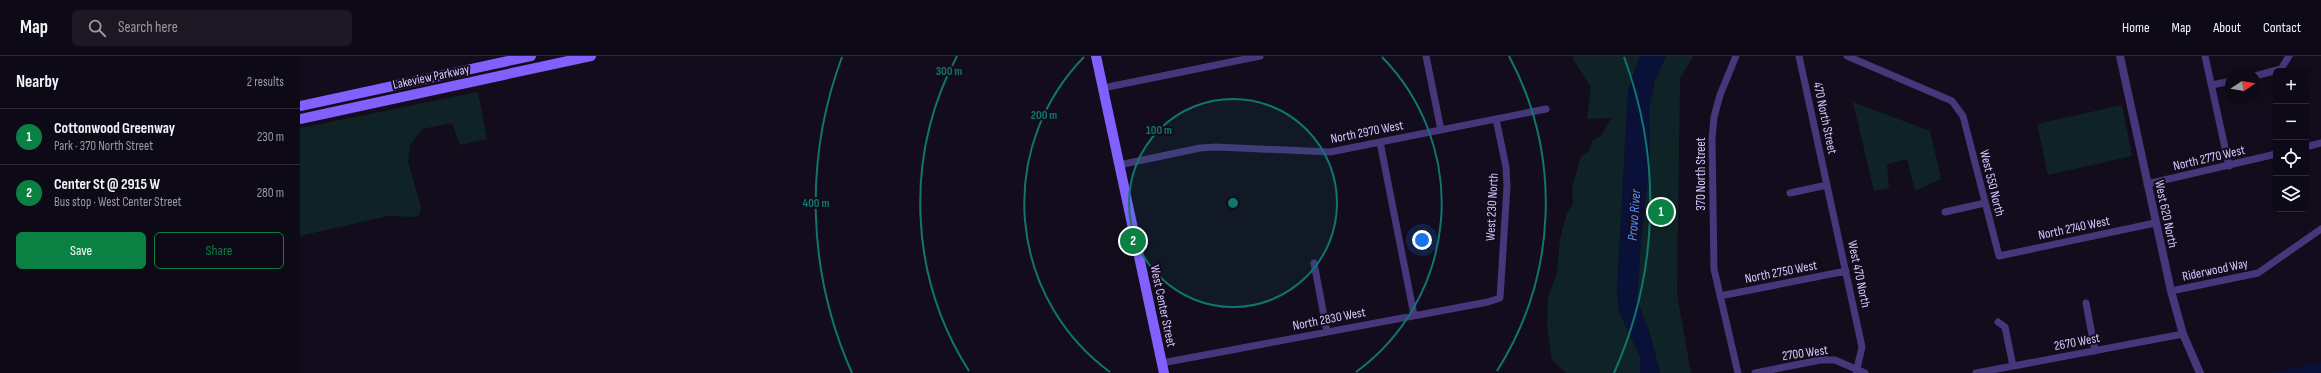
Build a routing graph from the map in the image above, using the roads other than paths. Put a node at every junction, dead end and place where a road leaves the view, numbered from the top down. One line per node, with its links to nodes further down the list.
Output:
1 (531, 56): 16 (main road, Lakeview Parkway)
2 (591, 56): 19 (main road, Lakeview Parkway)
3 (1096, 56): 15 (main road, West Center Street)
4 (1260, 56): 15 (street)
5 (1426, 56): 20 (street)
6 (1736, 56): 38 (street, 370 North Street)
7 (1801, 56): 28 (street, 470 North Street)
8 (1847, 56): 30 (street, West 550 North)
9 (2120, 56): 27 (street, West 620 North)
10 (2205, 56): 14 (street)
11 (2289, 58): 12 (street)
12 (2261, 74)
13 (2225, 82): 14 (street)
14 (2212, 85): 26 (street)
15 (1103, 88): 25 (main road, West Center Street)
16 (300, 106)
17 (1546, 109): 18 (street, North 2970 West)
18 (1496, 118): 20 (street, North 2970 West); 39 (street, West 230 North)
19 (300, 119)
20 (1441, 130): 21 (street, North 2970 West)
21 (1380, 142): 25 (street, North 2970 West); 41 (street)
22 (2321, 143): 23 (street)
23 (2309, 146)
24 (2273, 155): 26 (street, North 2770 West)
25 (1119, 165): 46 (main road, West Center Street)
26 (2230, 166): 27 (street, North 2770 West)
27 (2147, 184): 32 (street, West 620 North)
28 (1827, 185): 29 (street); 36 (street, West 470 North)
29 (1790, 193)
30 (1985, 203): 31 (street); 34 (street, West 550 North)
31 (1945, 212)
32 (2155, 223): 34 (street, North 2740 West); 37 (street, West 620 North)
33 (2321, 229): 37 (street, Riderwood Way)
34 (1999, 256)
35 (1314, 263): 43 (street)
36 (1846, 271): 38 (street, North 2750 West); 48 (street, West 470 North)
37 (2171, 291): 44 (street, West 620 North)
38 (1720, 296): 50 (street, 370 North Street)
39 (1500, 298): 41 (street, North 2830 West)
40 (2086, 303): 45 (street)
41 (1414, 315): 43 (street, North 2830 West)
42 (1998, 322): 47 (street)
43 (1327, 332): 46 (street, North 2830 West)
44 (2183, 334): 45 (street, 2670 West); 54 (street, West 620 North)
45 (2094, 351): 47 (street, 2670 West)
46 (1162, 363): 49 (main road, West Center Street)
47 (2013, 366): 53 (street, 2670 West)
48 (1856, 371): 51 (street, 2700 West); 52 (street)
49 (1164, 373)
50 (1738, 373)
51 (1754, 373)
52 (1865, 373)
53 (1976, 373)
54 (2200, 373)

